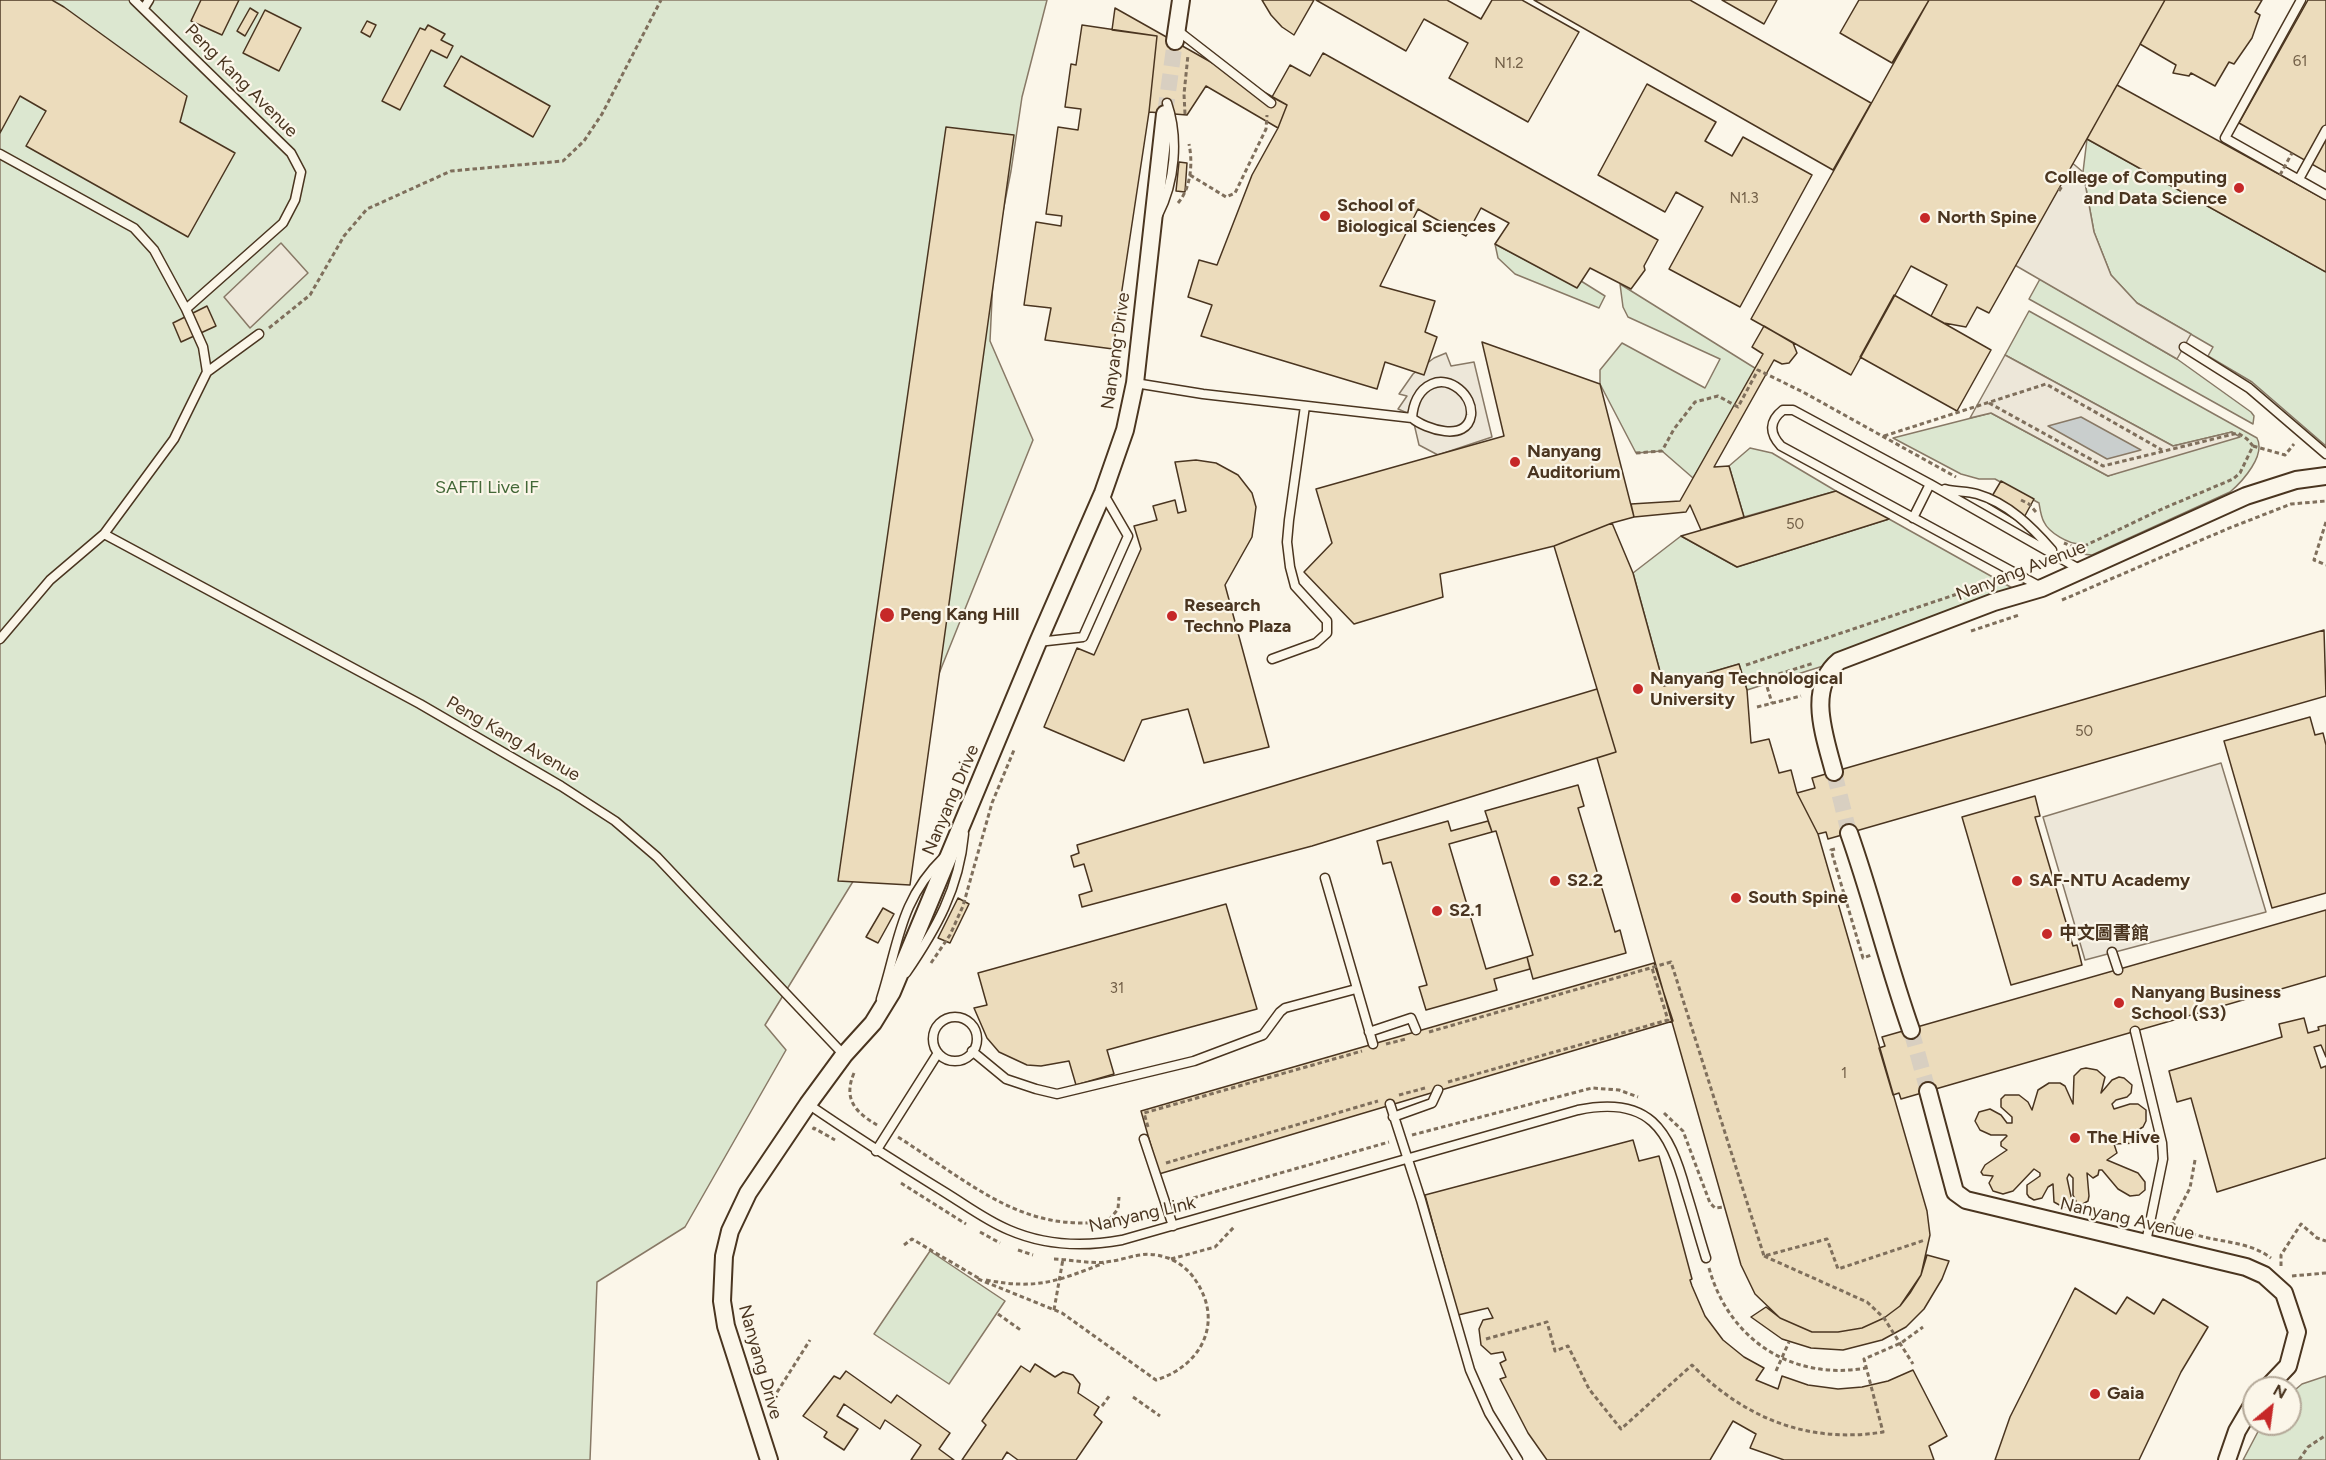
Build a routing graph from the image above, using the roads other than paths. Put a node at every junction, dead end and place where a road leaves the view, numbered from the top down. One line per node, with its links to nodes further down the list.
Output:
1 (134, 0): 4 (lane, Peng Kang Avenue)
2 (1181, 0): 5 (street)
3 (2301, 0): 10 (lane)
4 (147, 4): 12 (lane, Peng Kang Avenue)
5 (1175, 35): 6 (lane)
6 (1271, 103)
7 (1166, 109): 16 (street, Nanyang Drive)
8 (2326, 130): 10 (lane)
9 (0, 154): 12 (lane)
10 (2299, 179): 11 (lane)
11 (2326, 195)
12 (186, 309): 15 (lane)
13 (260, 334): 15 (lane)
14 (2184, 346): 19 (lane)
15 (207, 372): 24 (lane)
16 (1135, 383): 17 (lane); 22 (street, Nanyang Drive)
17 (1305, 406): 18 (lane); 30 (lane)
18 (1412, 418): 18 (lane)
19 (2326, 454)
20 (2326, 476): 26 (street, Nanyang Avenue)
21 (1930, 484): 23 (lane); 23 (lane); 25 (lane); 25 (lane)
22 (1103, 493): 29 (street, Nanyang Drive); 29 (lane)
23 (1913, 518): 27 (lane)
24 (104, 534): 28 (lane); 48 (lane, Peng Kang Avenue)
25 (2056, 555): 26 (lane)
26 (2081, 570): 27 (street, Nanyang Avenue)
27 (2042, 588): 31 (street, Nanyang Avenue)
28 (0, 639)
29 (1038, 642): 32 (street, Nanyang Drive)
30 (1272, 659)
31 (1833, 772)
32 (965, 816): 34 (street, Nanyang Drive); 39 (lane)
33 (1849, 833): 41 (street)
34 (951, 850): 39 (street, Nanyang Drive); 40 (lane)
35 (1325, 878): 38 (lane)
36 (2112, 952): 37 (lane)
37 (2118, 970)
38 (1356, 989): 44 (lane); 46 (lane)
39 (892, 992): 40 (street, Nanyang Drive)
40 (874, 1022): 48 (street, Nanyang Drive)
41 (1911, 1029)
42 (1416, 1030): 44 (lane)
43 (2135, 1031): 58 (lane)
44 (1369, 1032): 45 (lane)
45 (1372, 1044)
46 (972, 1051): 47 (lane); 47 (lane)
47 (938, 1053): 55 (lane)
48 (844, 1055): 52 (street, Nanyang Drive)
49 (1438, 1090): 53 (lane)
50 (1928, 1091): 58 (street, Nanyang Avenue)
51 (1389, 1101): 53 (lane)
52 (808, 1104): 55 (lane, Nanyang Link); 62 (street, Nanyang Drive)
53 (1393, 1117): 56 (lane)
54 (1147, 1136): 57 (lane)
55 (876, 1151): 57 (lane, Nanyang Link)
56 (1407, 1159): 57 (lane, Nanyang Link); 59 (lane, Nanyang Link); 63 (lane)
57 (1173, 1226)
58 (2146, 1242): 60 (street, Nanyang Avenue)
59 (1706, 1258)
60 (2278, 1376)
61 (2242, 1422): 64 (street)
62 (769, 1460)
63 (1518, 1460)
64 (2227, 1460)

